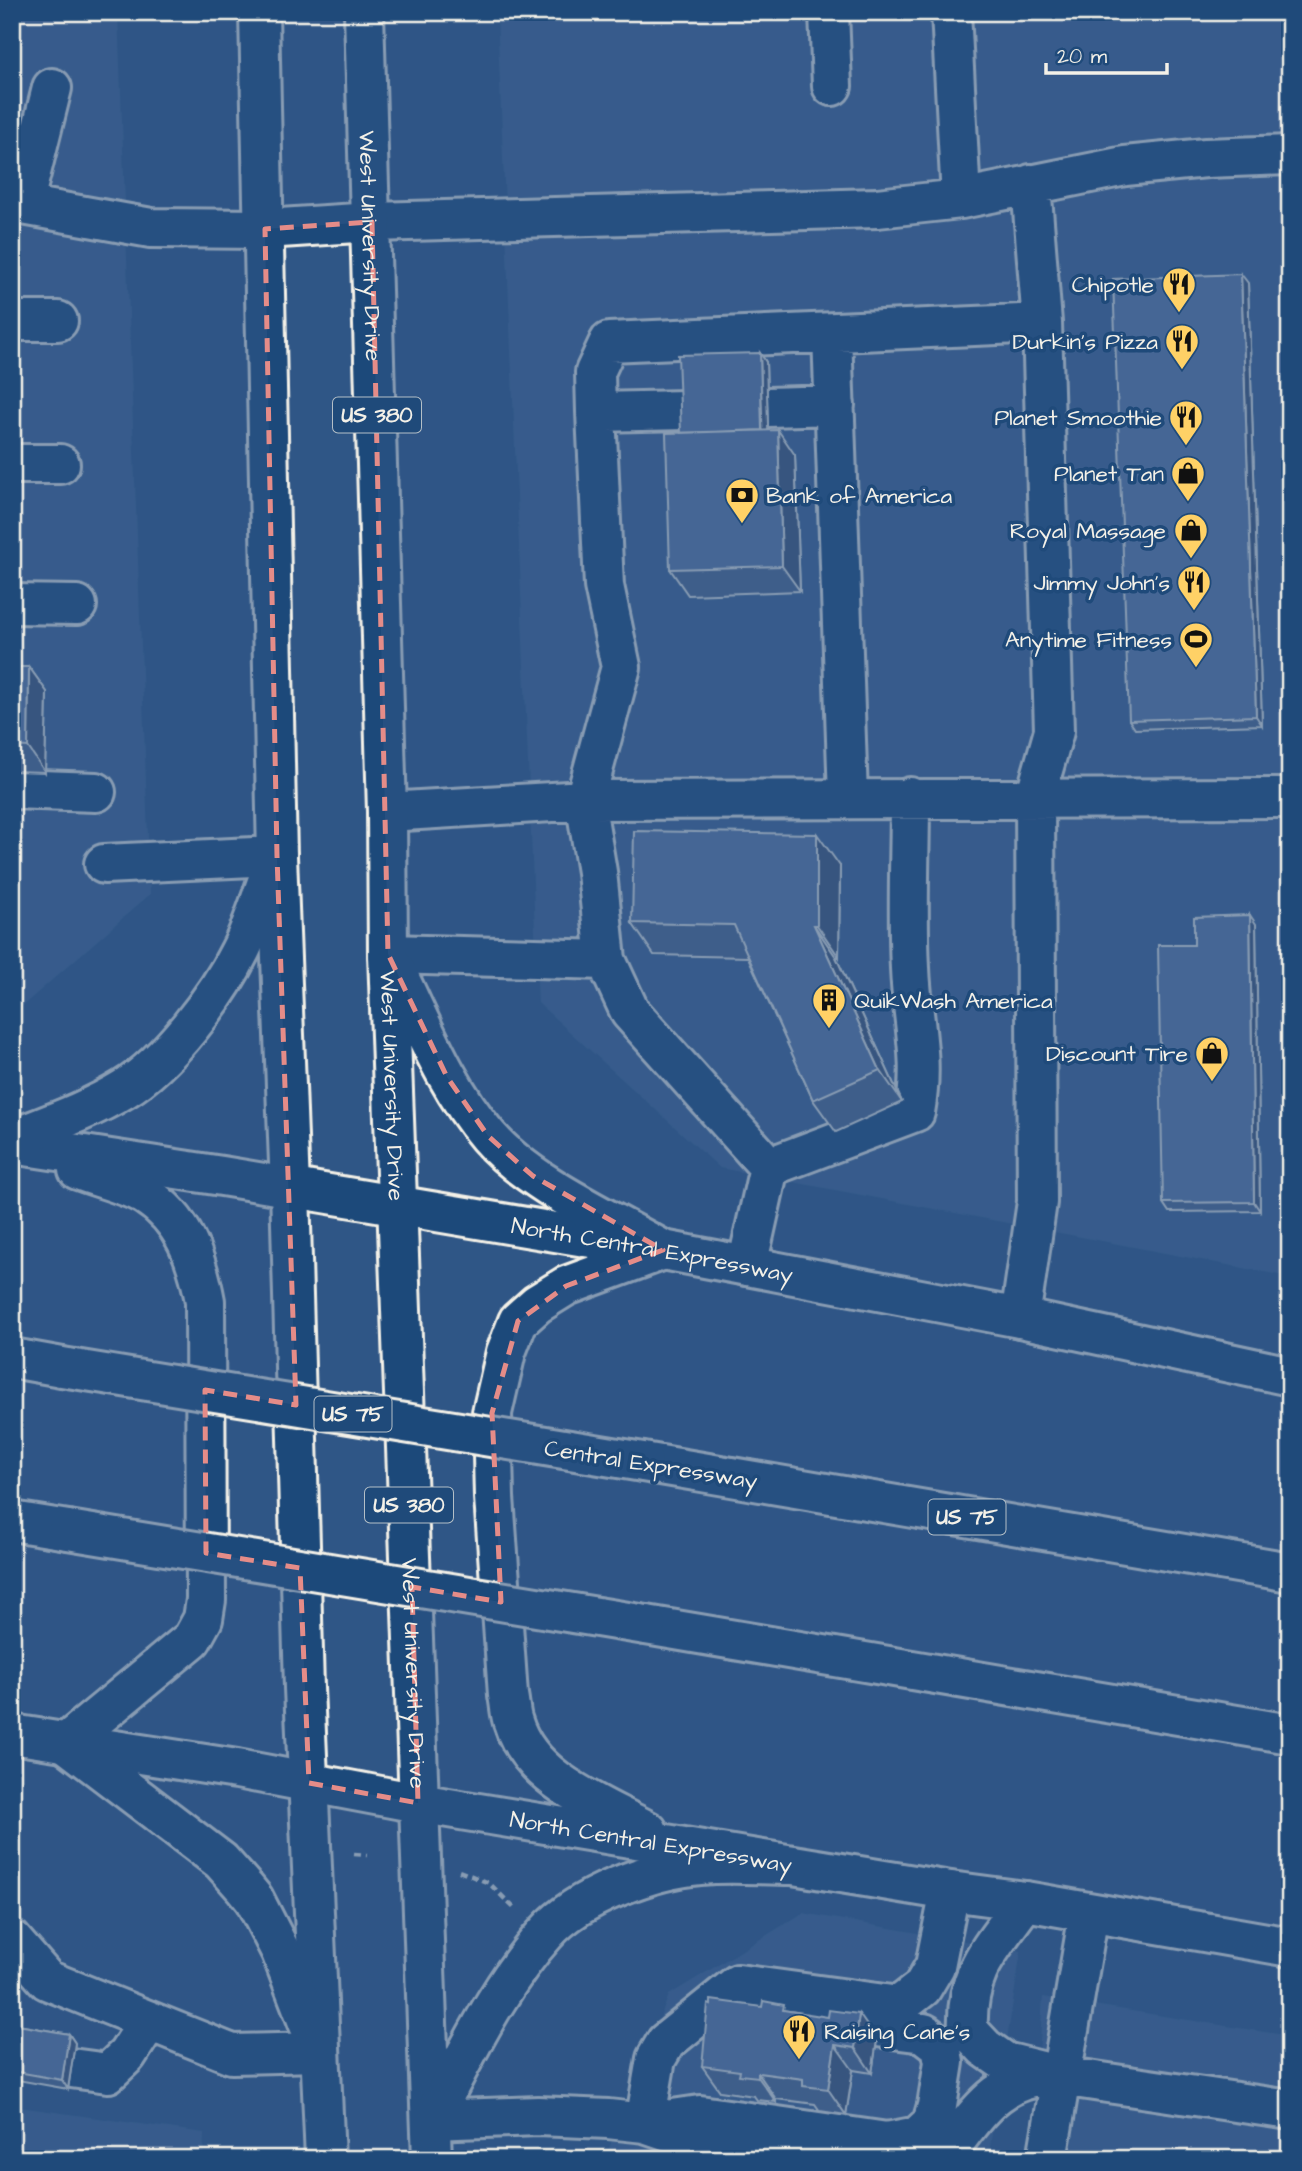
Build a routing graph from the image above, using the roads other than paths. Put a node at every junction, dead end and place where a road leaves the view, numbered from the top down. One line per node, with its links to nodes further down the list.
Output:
1 (259, 12): 12 (main road)
2 (365, 12): 11 (main road, West University Drive / US 380)
3 (830, 12): 5 (main road)
4 (951, 12): 9 (main road)
5 (832, 86)
6 (52, 88): 10 (main road)
7 (1290, 155): 8 (main road)
8 (1031, 184): 9 (main road); 15 (main road)
9 (961, 199): 11 (main road)
10 (18, 204): 12 (main road)
11 (372, 222): 12 (main road); 32 (main road, West University Drive / US 380)
12 (265, 229): 33 (main road)
13 (12, 321): 14 (main road)
14 (58, 321)
15 (1042, 323): 16 (main road); 29 (main road)
16 (832, 333): 17 (main road); 20 (main road)
17 (835, 405): 18 (main road); 28 (main road)
18 (768, 407)
19 (686, 410): 20 (main road)
20 (596, 412): 31 (main road)
21 (12, 464): 22 (main road)
22 (60, 464)
23 (12, 604): 24 (main road)
24 (77, 605)
25 (12, 789): 26 (main road)
26 (96, 792)
27 (910, 797): 28 (main road); 29 (main road); 38 (main road)
28 (848, 798): 31 (main road)
29 (1035, 798): 30 (main road); 43 (main road)
30 (1290, 798)
31 (585, 800): 32 (main road); 36 (main road)
32 (387, 812): 35 (main road, West University Drive / US 380)
33 (277, 856): 34 (main road); 37 (main road); 39 (main road)
34 (104, 864)
35 (388, 954): 36 (main road); 40 (main road, West University Drive / US 380); 41 (main road)
36 (606, 960): 38 (main road)
37 (12, 1143): 39 (main road, North Central Expressway); 52 (main road)
38 (769, 1167): 42 (main road)
39 (290, 1188): 40 (main road, North Central Expressway); 53 (main road)
40 (398, 1207): 41 (main road, North Central Expressway); 54 (main road, West University Drive / US 380)
41 (663, 1250): 42 (main road, North Central Expressway); 55 (main road)
42 (747, 1266): 43 (main road, North Central Expressway)
43 (1020, 1318): 45 (main road, North Central Expressway)
44 (12, 1358): 47 (main road, Central Expressway / US 75, bridge)
45 (1290, 1376)
46 (12, 1521): 51 (main road, bridge)
47 (1202, 1557): 48 (main road); 49 (main road, Central Expressway / US 75)
48 (1290, 1565)
49 (1290, 1572)
50 (12, 1734): 52 (main road, North Central Expressway)
51 (1290, 1734)
52 (66, 1743): 53 (main road, North Central Expressway); 66 (main road)
53 (309, 1783): 54 (main road, North Central Expressway); 66 (main road)
54 (418, 1803): 55 (main road, North Central Expressway); 70 (main road, West University Drive / US 380)
55 (675, 1845): 56 (main road, North Central Expressway)
56 (791, 1865): 57 (main road, North Central Expressway); 70 (main road)
57 (950, 1891): 58 (main road, North Central Expressway); 63 (main road)
58 (1025, 1901): 59 (main road, North Central Expressway); 65 (main road)
59 (1089, 1913): 61 (main road, North Central Expressway); 68 (main road)
60 (12, 1940): 64 (main road)
61 (1290, 1947)
62 (709, 2006): 63 (main road); 71 (main road); 71 (main road)
63 (900, 2006): 65 (main road)
64 (149, 2021): 66 (main road); 67 (main road)
65 (968, 2030): 68 (main road); 72 (main road)
66 (320, 2052): 73 (main road)
67 (71, 2068)
68 (1061, 2076): 69 (main road); 72 (main road); 76 (main road)
69 (1290, 2110)
70 (431, 2120): 71 (main road); 74 (main road, West University Drive / US 380)
71 (645, 2123): 75 (main road)
72 (946, 2153)
73 (325, 2159)
74 (432, 2159)
75 (799, 2159)
76 (1047, 2159)

